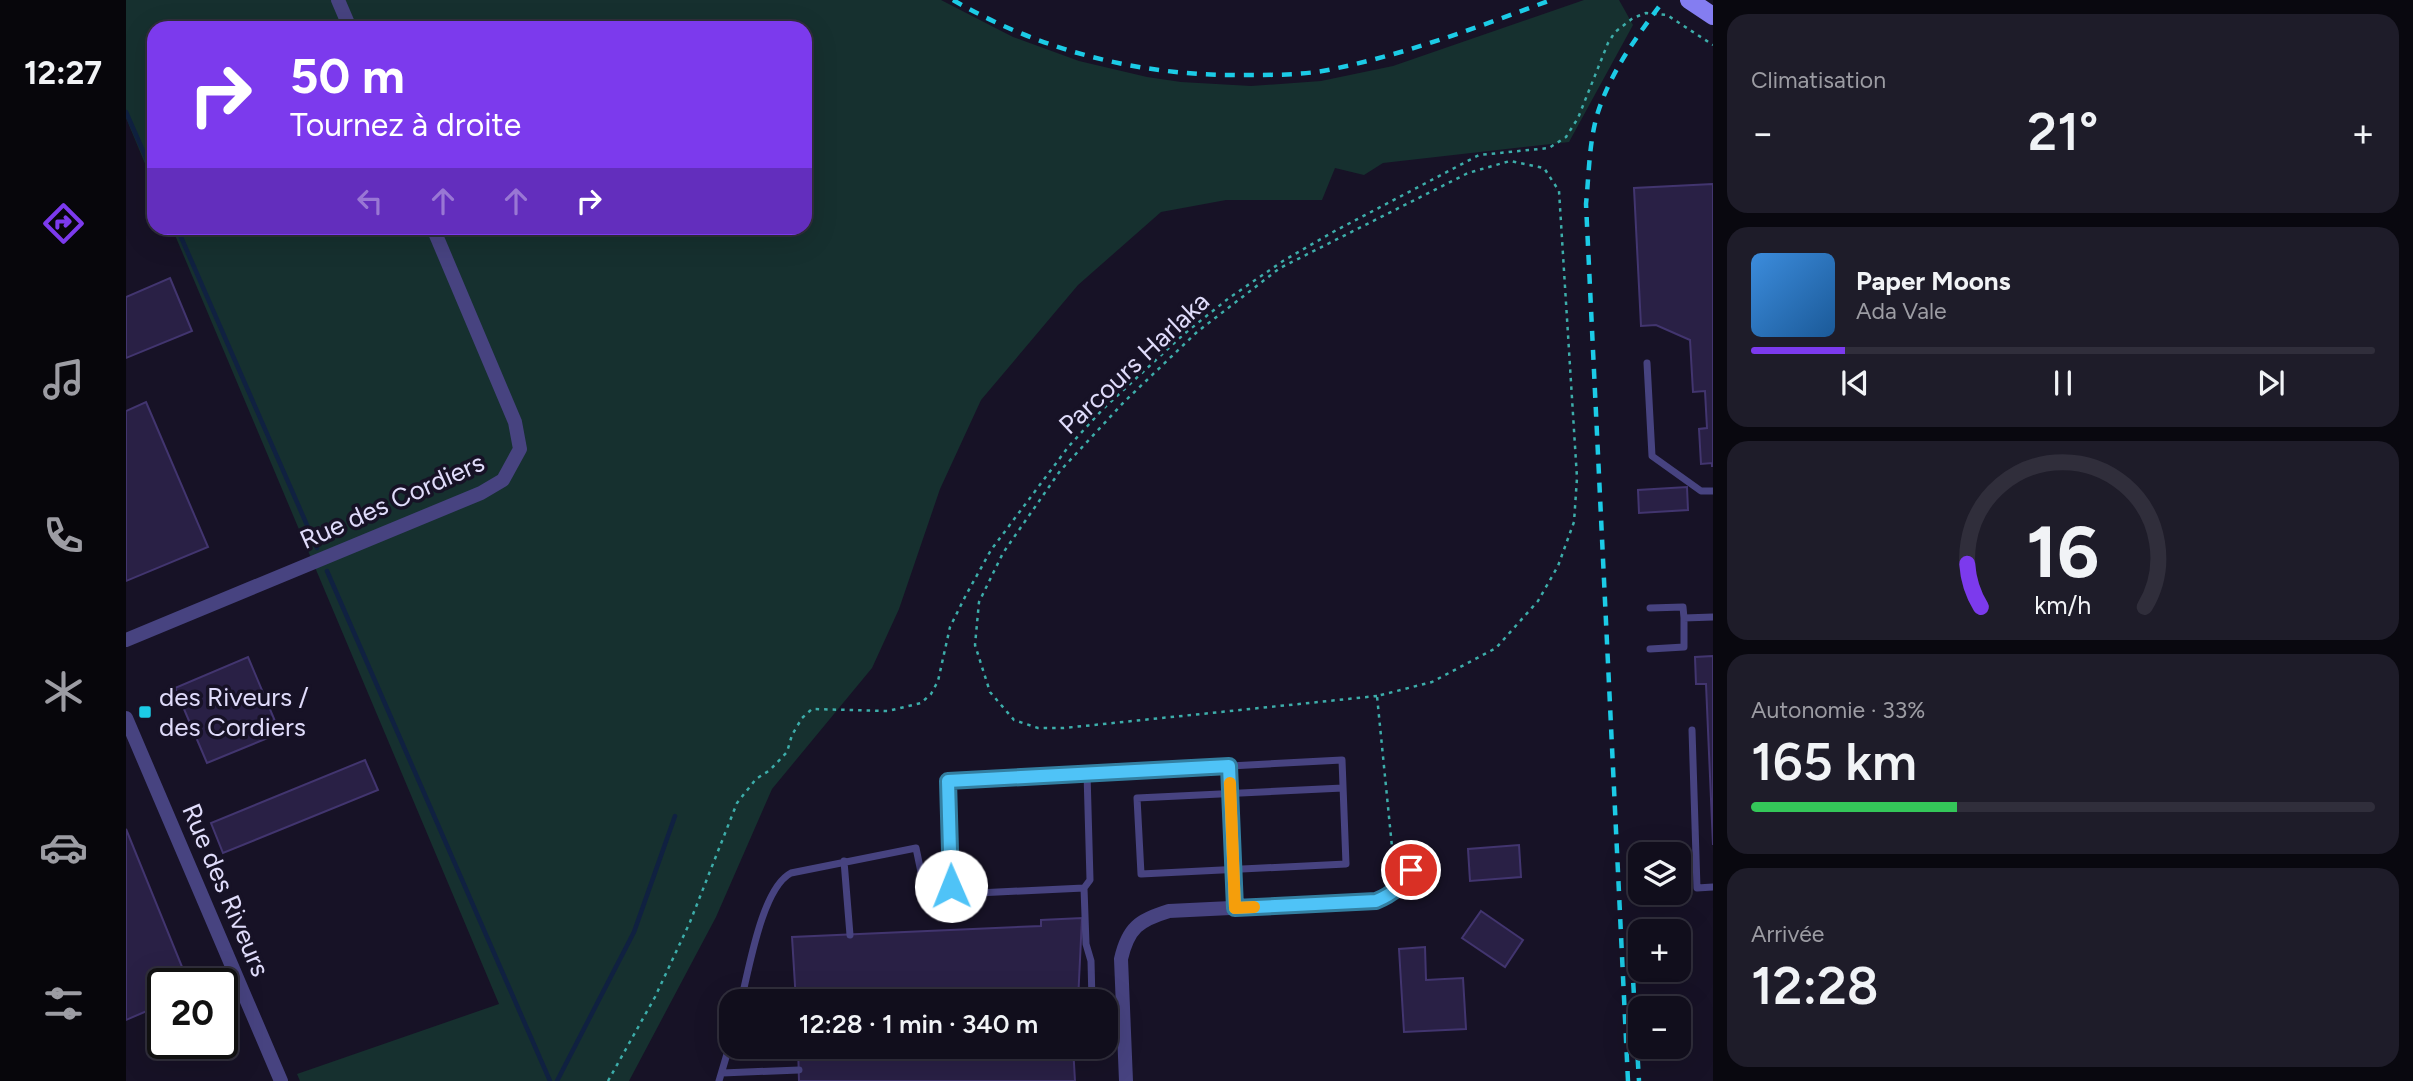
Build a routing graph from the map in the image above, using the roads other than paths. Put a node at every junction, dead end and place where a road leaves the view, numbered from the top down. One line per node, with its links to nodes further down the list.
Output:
1 (338, 0): 4 (street)
2 (1689, 0): 3 (street)
3 (1713, 16)
4 (347, 21)
5 (436, 235): 11 (street, Rue des Cordiers)
6 (1647, 363): 7 (lane)
7 (1713, 491)
8 (1650, 608): 10 (lane)
9 (1713, 617): 10 (lane)
10 (1684, 618): 12 (lane)
11 (126, 640)
12 (1650, 649)
13 (126, 718): 34 (street, Rue des Riveurs)
14 (1692, 730): 22 (lane)
15 (1229, 766): 16 (lane); 17 (lane); 18 (lane)
16 (1087, 774): 23 (lane); 23 (lane)
17 (1343, 788): 18 (lane); 20 (lane)
18 (1230, 793): 20 (lane); 20 (lane)
19 (845, 862): 25 (lane); 26 (lane); 27 (lane)
20 (1234, 869): 24 (lane)
21 (1411, 870): 24 (street)
22 (1713, 887)
23 (1084, 888): 28 (lane)
24 (1235, 908): 30 (street)
25 (955, 915)
26 (850, 935)
27 (744, 989)
28 (1092, 989)
29 (1118, 1019): 30 (lane)
30 (1124, 1019): 35 (street)
31 (726, 1059): 33 (lane)
32 (799, 1070): 33 (lane)
33 (721, 1077)
34 (281, 1081)
35 (1126, 1081)

